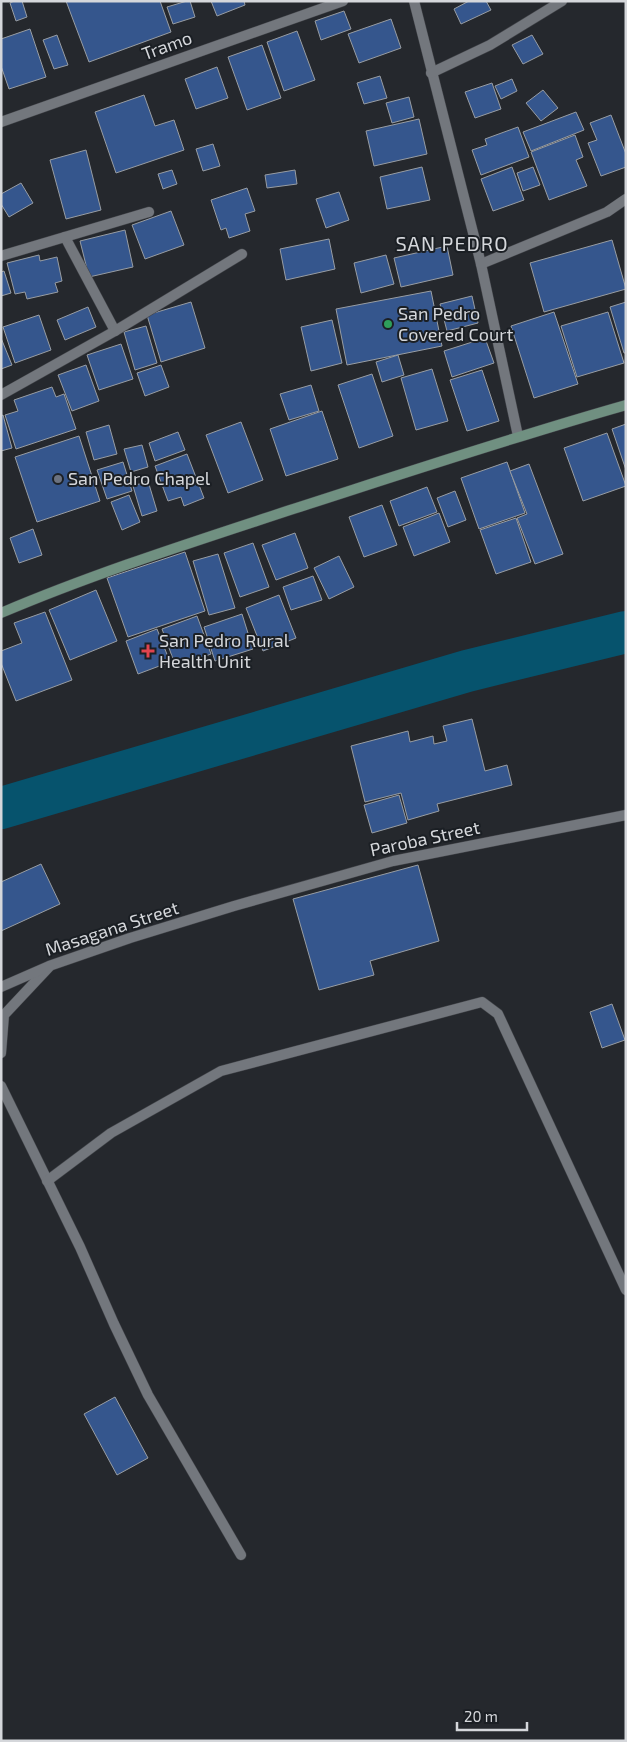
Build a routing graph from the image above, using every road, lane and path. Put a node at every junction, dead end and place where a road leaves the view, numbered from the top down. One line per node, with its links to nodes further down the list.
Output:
1 (343, 1): 5 (street, Tramo)
2 (414, 1): 4 (street)
3 (562, 1): 4 (street)
4 (431, 73): 11 (street)
5 (1, 122)
6 (626, 199): 11 (street)
7 (149, 212): 8 (street)
8 (65, 237): 10 (street); 12 (street)
9 (242, 254): 12 (street)
10 (1, 256)
11 (481, 264): 15 (street)
12 (115, 331): 13 (street)
13 (1, 395)
14 (626, 405): 15 (main road)
15 (518, 436): 16 (main road)
16 (1, 613)
17 (626, 815): 18 (street, Paroba Street)
18 (234, 906): 19 (street, Masagana Street)
19 (49, 966): 20 (street, Masagana Street); 21 (street)
20 (1, 987)
21 (1, 1053)
22 (1, 1086): 23 (street)
23 (47, 1180): 24 (street); 25 (street)
24 (626, 1290)
25 (241, 1555)

